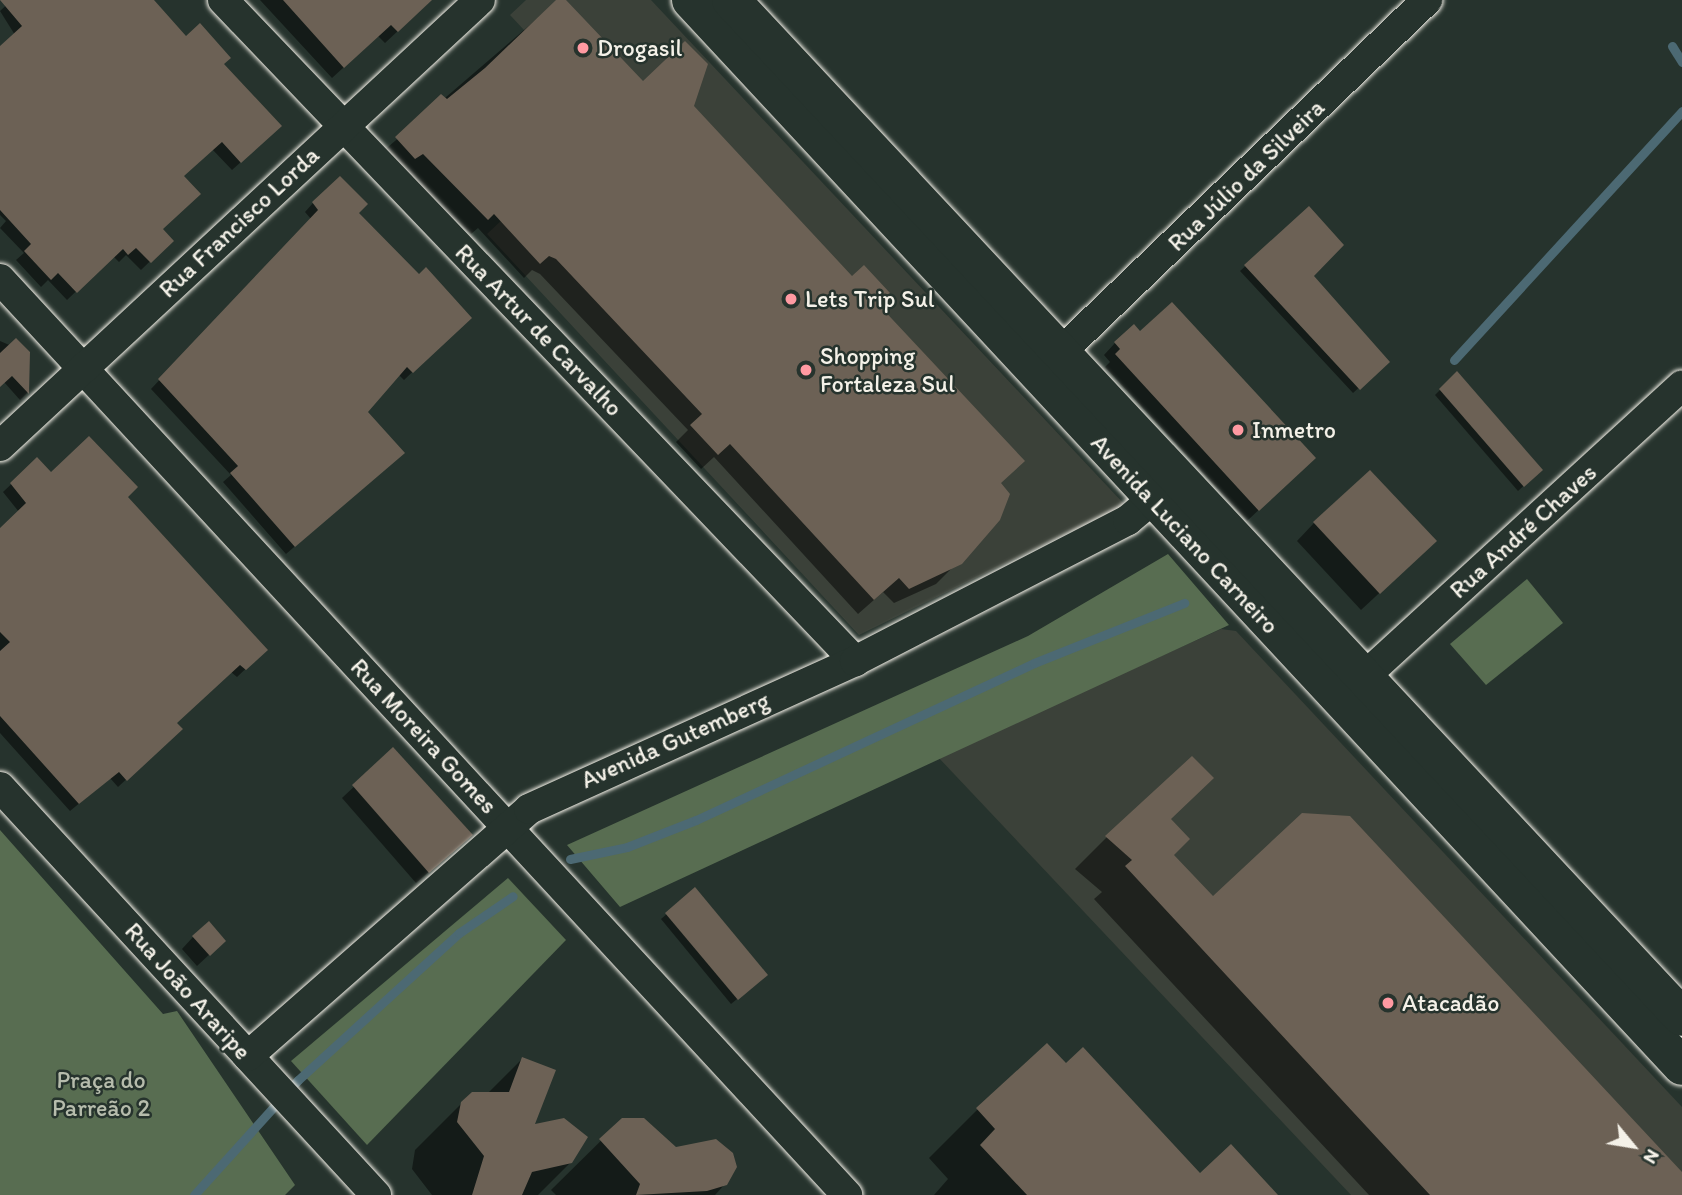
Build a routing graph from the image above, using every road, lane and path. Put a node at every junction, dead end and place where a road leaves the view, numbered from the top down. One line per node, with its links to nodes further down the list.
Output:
1 (223, 0): 6 (street, Rua Artur de Carvalho)
2 (480, 0): 6 (street, Rua Francisco Lorda)
3 (691, 0): 12 (main road, Avenida Luciano Carneiro)
4 (731, 0): 8 (main road, Avenida Luciano Carneiro)
5 (1427, 0): 8 (street, Rua Júlio da Silveira)
6 (341, 127): 9 (street, Rua Francisco Lorda); 14 (street, Rua Artur de Carvalho)
7 (0, 279): 9 (street, Rua Moreira Gomes)
8 (1064, 349): 13 (main road, Avenida Luciano Carneiro)
9 (84, 366): 11 (street, Rua Francisco Lorda); 17 (street, Rua Moreira Gomes)
10 (1682, 386): 15 (street, Rua André Chaves)
11 (0, 446)
12 (1152, 499): 13 (main road, Avenida Luciano Carneiro); 14 (street, Avenida Gutemberg)
13 (1233, 558): 15 (main road, Avenida Luciano Carneiro); 19 (main road, Avenida Luciano Carneiro)
14 (855, 661): 17 (street, Avenida Gutemberg)
15 (1365, 676): 18 (main road, Avenida Luciano Carneiro)
16 (0, 787): 20 (street, Rua João Araripe)
17 (506, 825): 20 (street, Avenida Gutemberg); 22 (street, Rua Moreira Gomes)
18 (1682, 1017)
19 (1682, 1066)
20 (257, 1067): 21 (street, Rua João Araripe)
21 (376, 1195)
22 (847, 1195)

